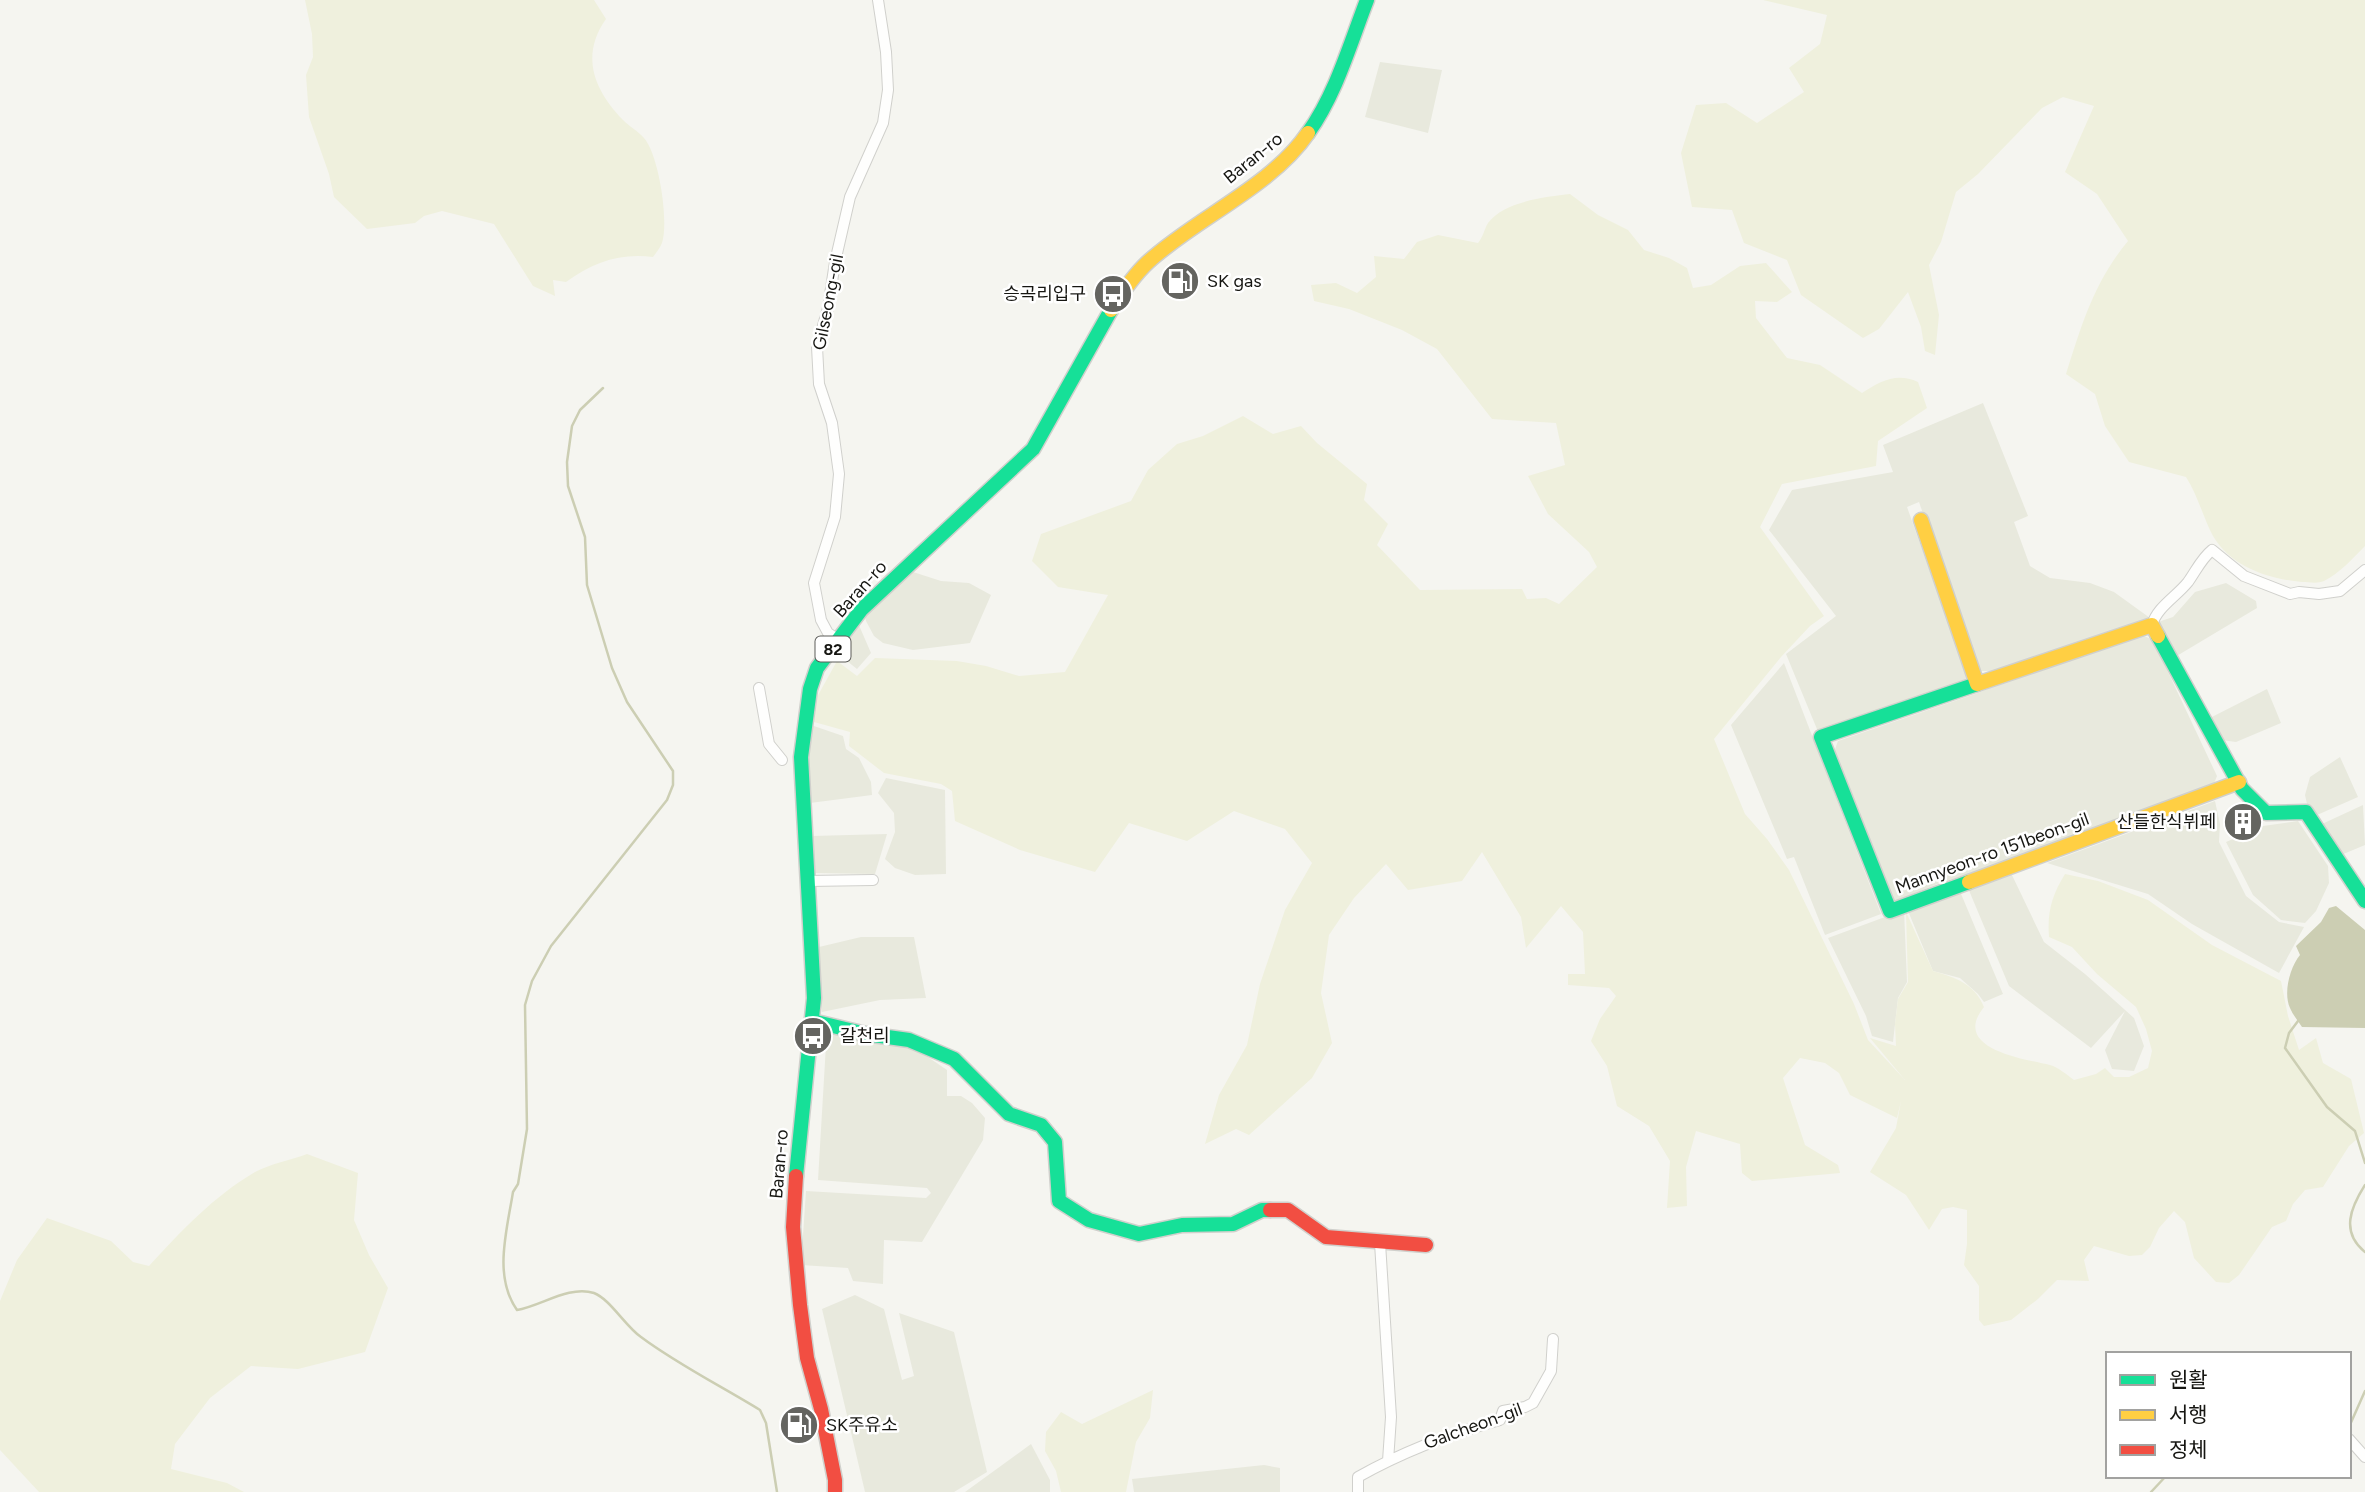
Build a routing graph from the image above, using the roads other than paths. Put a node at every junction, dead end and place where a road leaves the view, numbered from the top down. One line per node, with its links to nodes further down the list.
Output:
1 (878, 0): 6 (street, Gilseong-gil)
2 (1367, 0): 6 (street, Baran-ro / 82)
3 (1921, 520): 7 (street)
4 (2365, 570): 5 (street)
5 (2152, 625): 7 (street, Mannyeon-ro 151beon-gil); 10 (street)
6 (839, 641): 12 (street, Baran-ro / 82)
7 (1977, 684): 10 (street, Mannyeon-ro 151beon-gil)
8 (759, 688): 9 (street)
9 (782, 760)
10 (2239, 782): 13 (street)
11 (873, 880): 12 (street)
12 (808, 881): 14 (street, Baran-ro / 82)
13 (2365, 901)
14 (812, 1021): 15 (street); 21 (street, Baran-ro / 82)
15 (1380, 1243): 16 (street); 20 (street)
16 (1426, 1245)
17 (1553, 1339): 20 (street, Galcheon-gil)
18 (2351, 1441): 19 (street)
19 (2365, 1457)
20 (1388, 1461): 22 (street, Galcheon-gil)
21 (835, 1492)
22 (1358, 1492)

